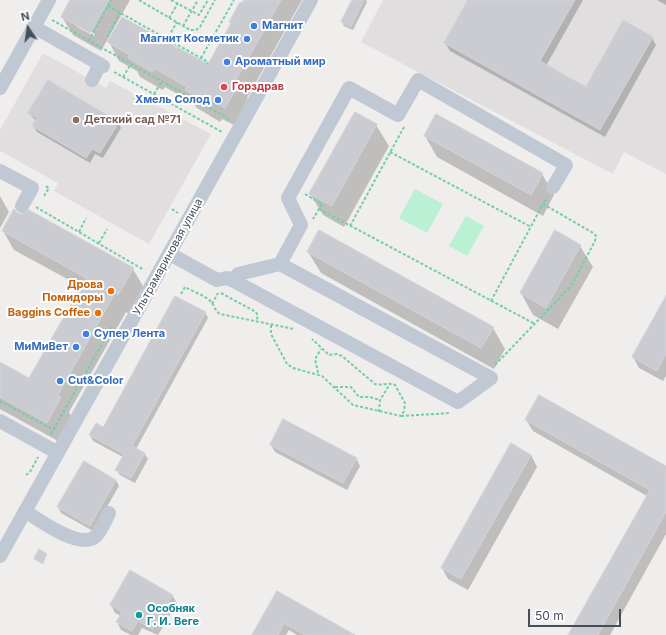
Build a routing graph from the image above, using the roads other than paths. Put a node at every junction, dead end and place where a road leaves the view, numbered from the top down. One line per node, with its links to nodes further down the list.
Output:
1 (49, 0): 3 (street)
2 (311, 0): 9 (street, Ультрамариновая улица)
3 (34, 27): 4 (street); 5 (street)
4 (92, 80)
5 (0, 88)
6 (0, 171): 8 (street)
7 (547, 192): 10 (street)
8 (24, 203)
9 (170, 254): 11 (street); 13 (street, Ультрамариновая улица)
10 (280, 264): 11 (street); 11 (street)
11 (234, 281)
12 (0, 421): 13 (street)
13 (58, 453): 14 (street, Ультрамариновая улица)
14 (26, 511): 15 (street); 16 (street, Ультрамариновая улица)
15 (110, 513)
16 (0, 556)

